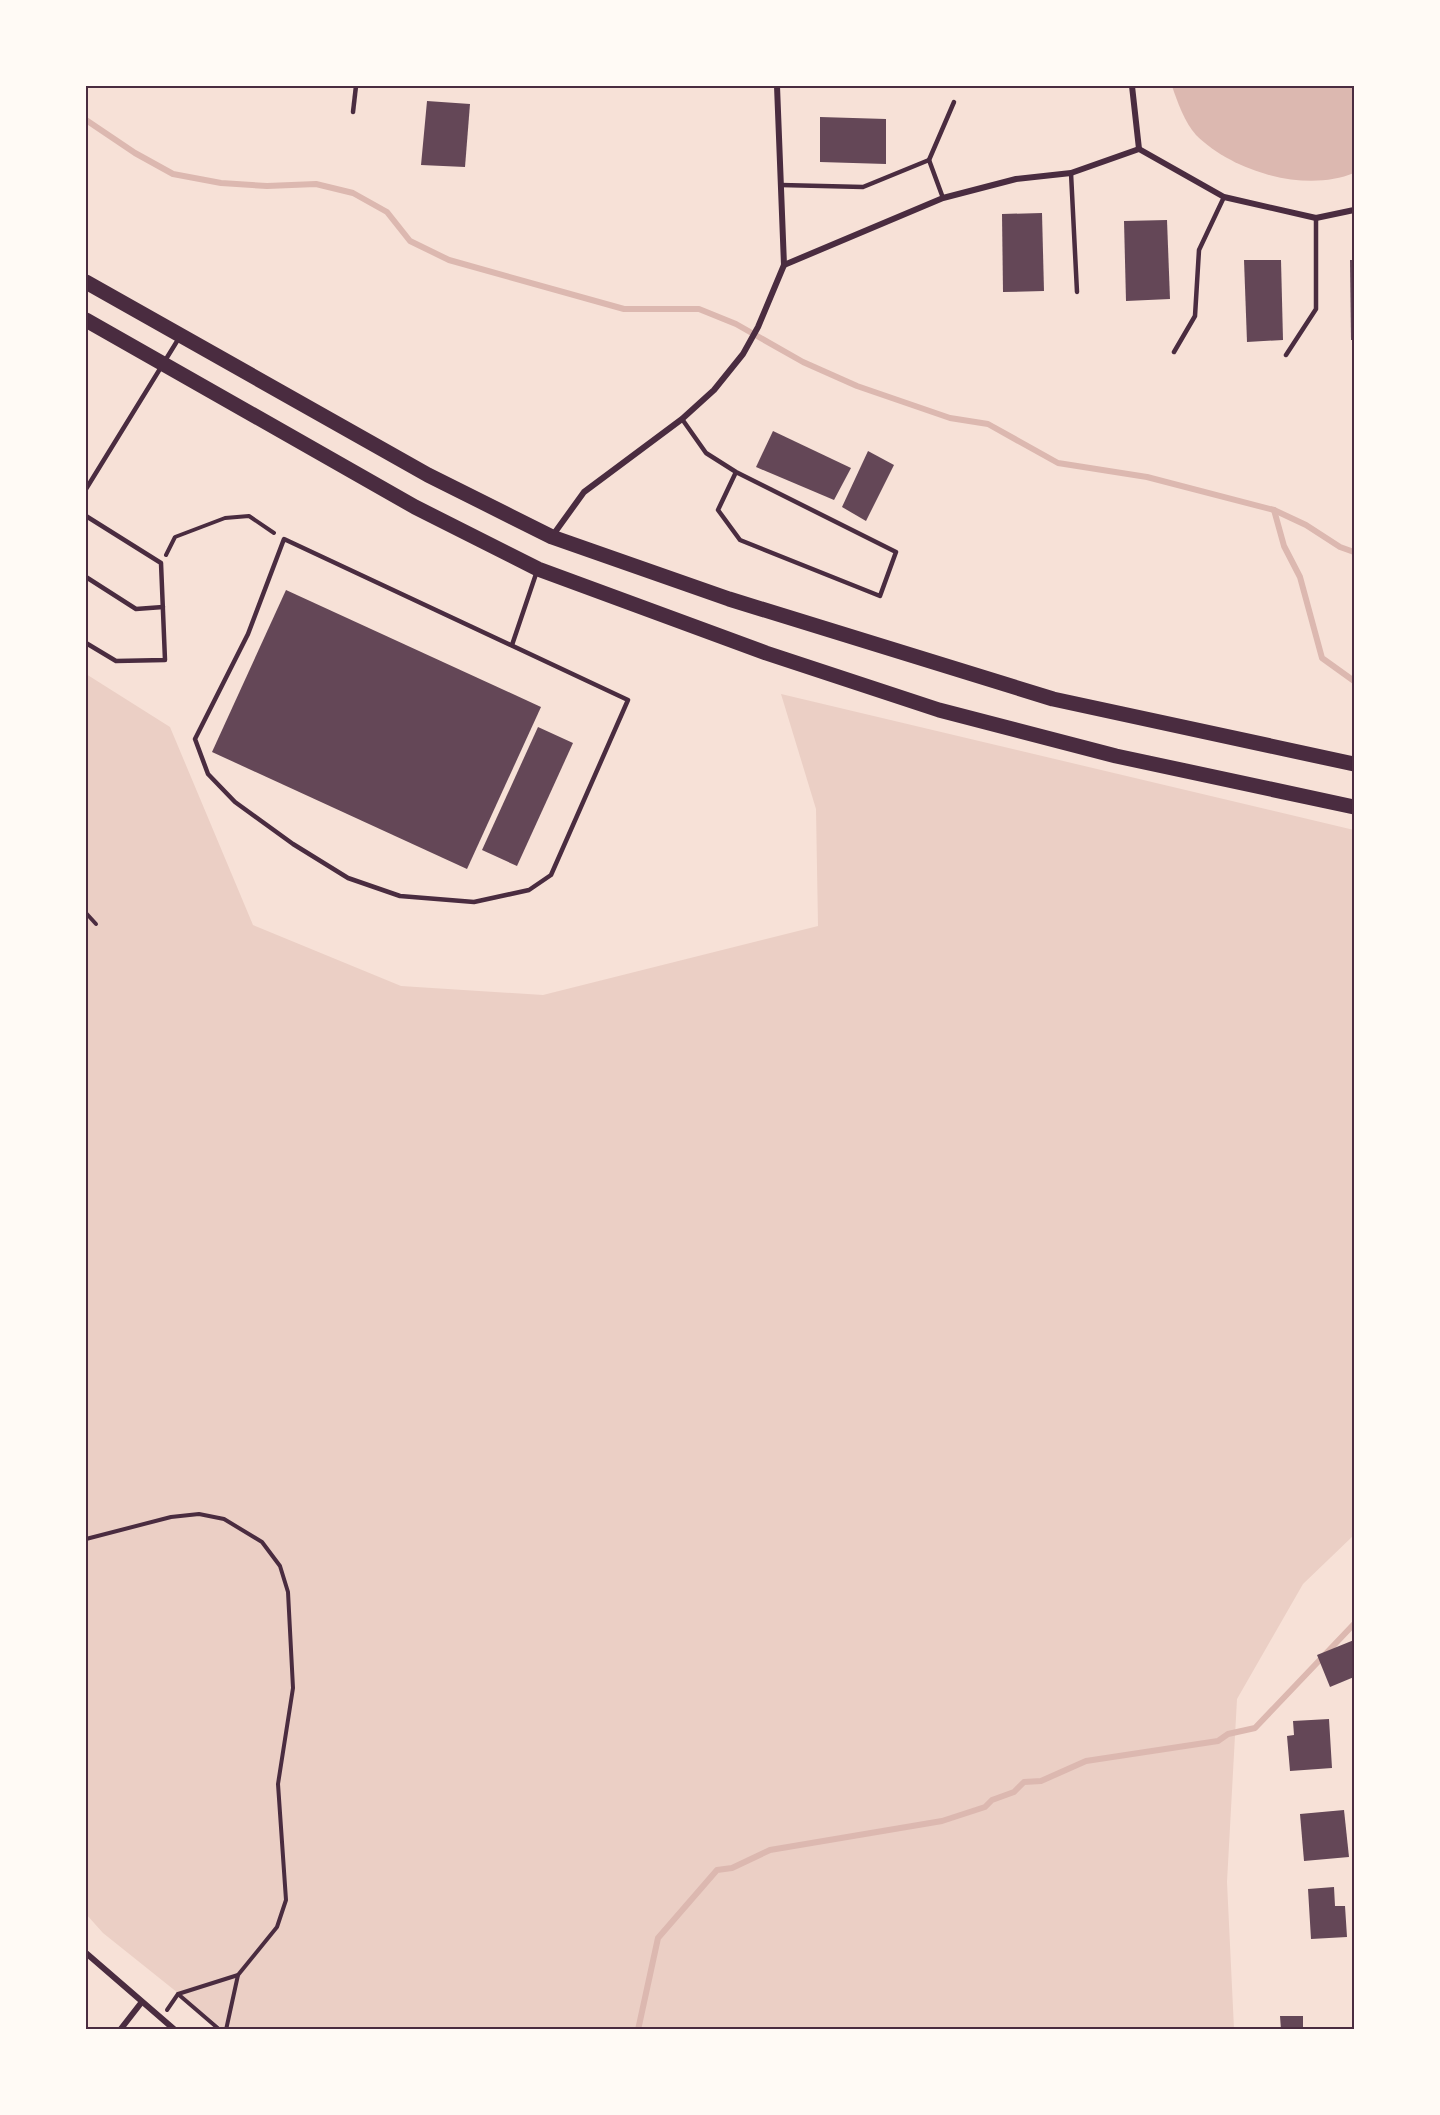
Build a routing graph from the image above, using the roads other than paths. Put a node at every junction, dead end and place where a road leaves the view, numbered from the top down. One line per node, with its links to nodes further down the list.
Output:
1 (356, 86): 5 (lane)
2 (777, 86): 9 (street)
3 (1132, 86): 6 (street)
4 (954, 102): 7 (lane)
5 (353, 112)
6 (1139, 149): 8 (street); 10 (street)
7 (929, 160): 9 (lane); 11 (lane)
8 (1071, 173): 11 (street); 16 (lane)
9 (781, 185): 14 (street)
10 (1224, 197): 13 (street); 19 (lane)
11 (943, 198): 14 (street)
12 (1354, 210): 13 (street)
13 (1316, 218): 20 (lane)
14 (784, 265): 22 (street)
15 (86, 282): 18 (main road)
16 (1077, 292)
17 (86, 320): 21 (main road)
18 (180, 336): 21 (lane); 26 (main road)
19 (1174, 352)
20 (1286, 356)
21 (162, 365): 24 (lane); 27 (main road)
22 (682, 419): 23 (lane); 26 (street)
23 (736, 472): 23 (lane)
24 (86, 489)
25 (86, 516): 29 (lane)
26 (552, 537): 32 (main road)
27 (538, 569): 31 (lane); 33 (main road)
28 (86, 577): 29 (lane)
29 (163, 608): 30 (lane)
30 (86, 643)
31 (512, 645): 31 (lane)
32 (1354, 764)
33 (1354, 807)
34 (86, 1953): 35 (street)
35 (141, 2003): 36 (street); 37 (street)
36 (120, 2030)
37 (175, 2030)

